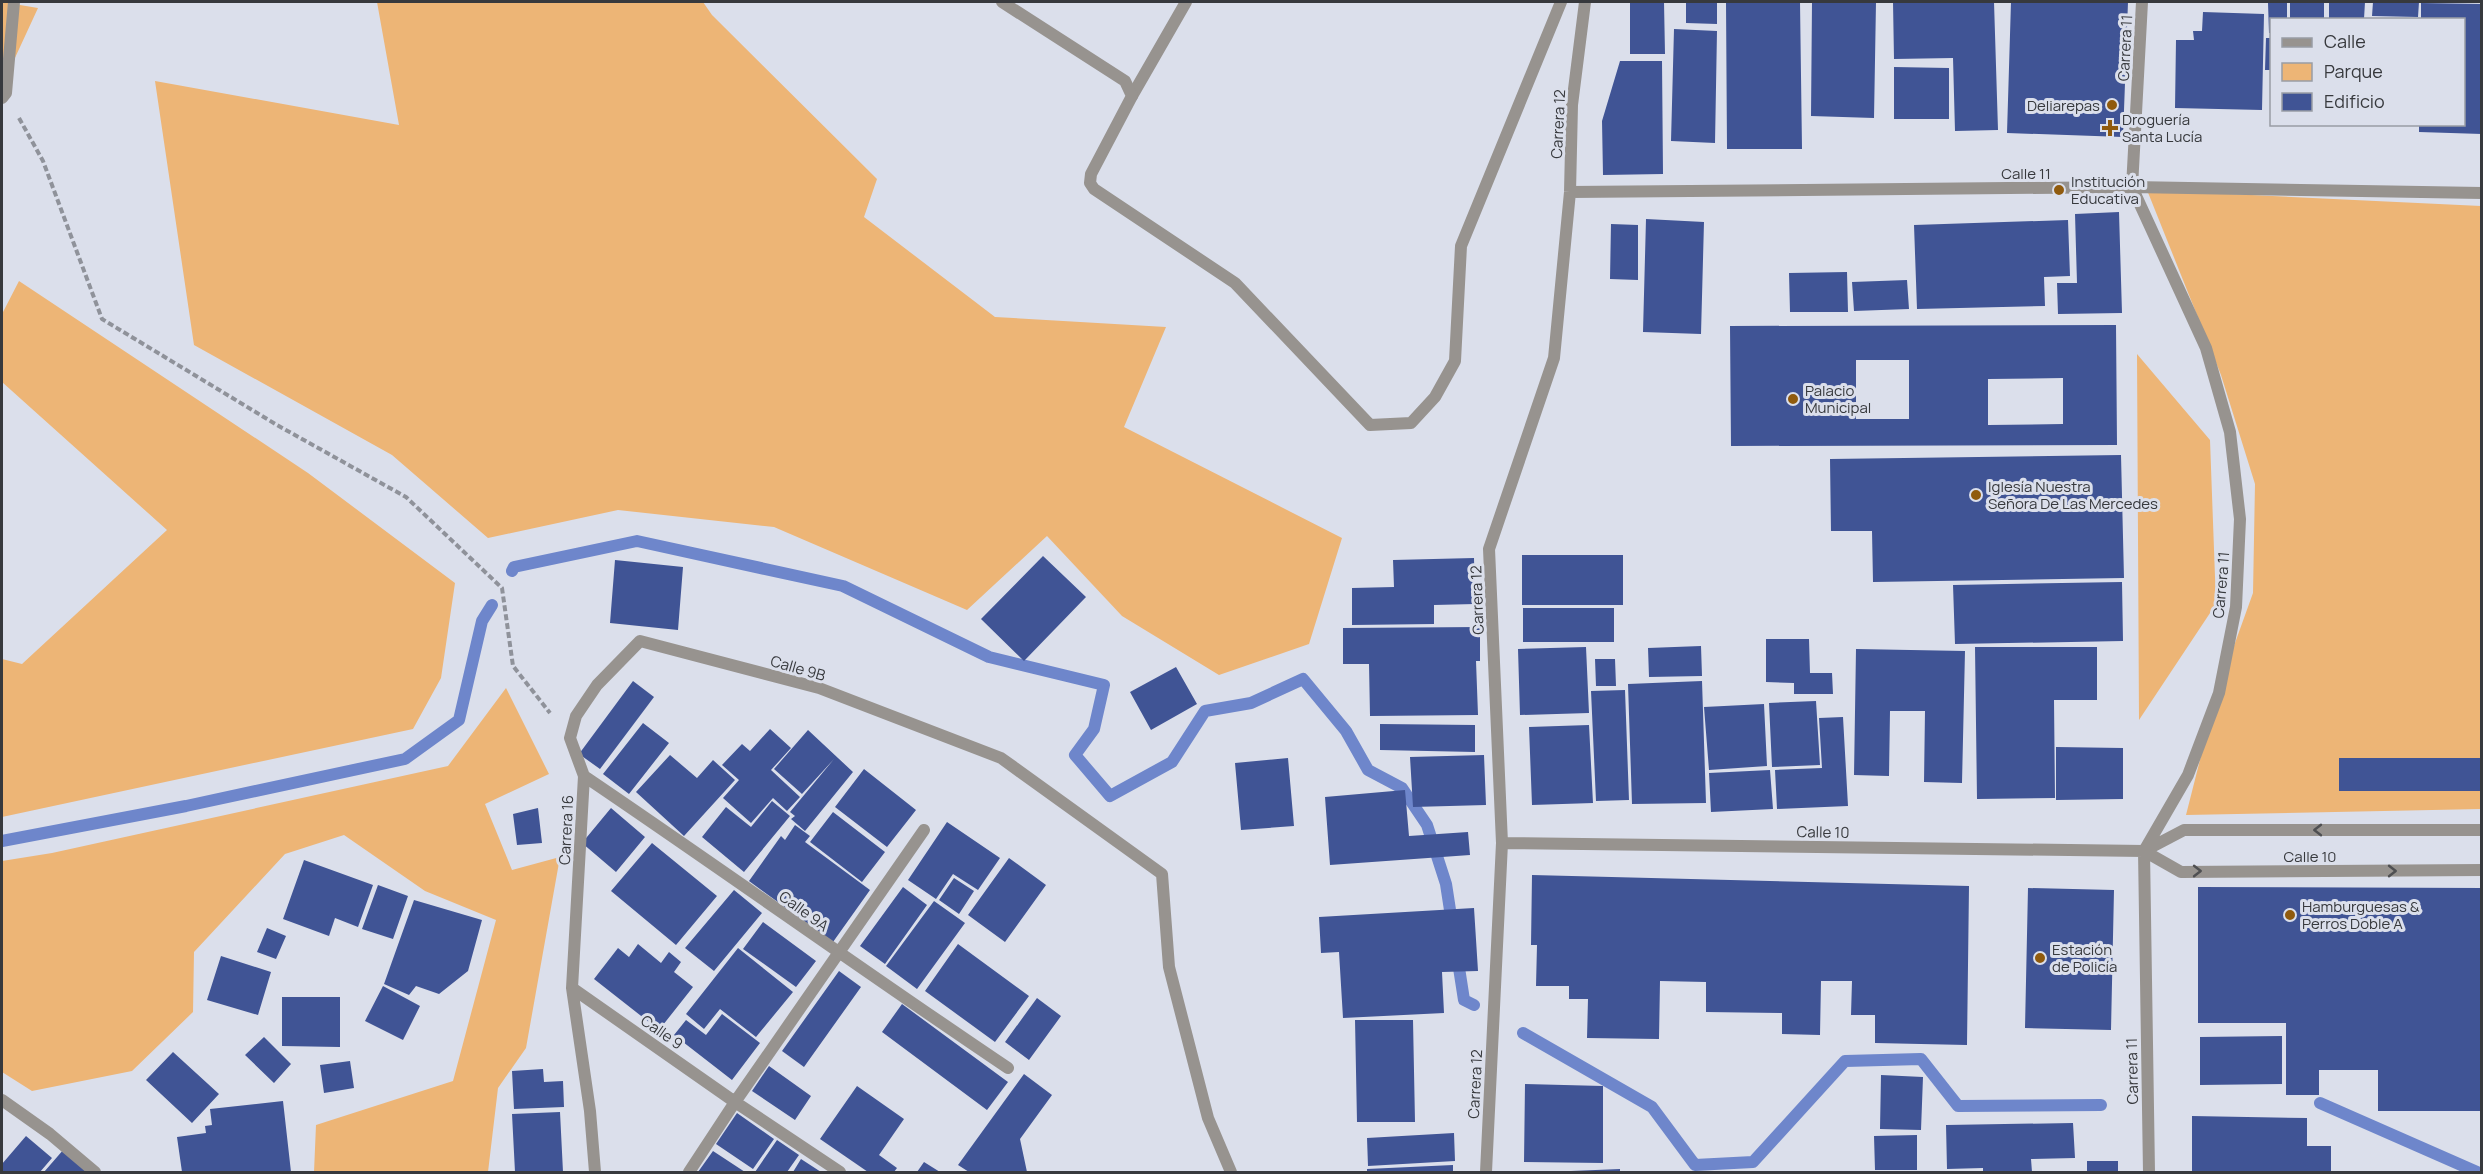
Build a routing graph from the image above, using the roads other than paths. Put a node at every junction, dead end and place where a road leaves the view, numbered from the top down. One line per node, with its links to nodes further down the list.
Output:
1 (14, 2): 7 (street)
2 (1002, 2): 8 (street)
3 (1186, 2): 8 (street)
4 (1561, 2): 8 (street)
5 (1585, 2): 10 (street, Carrera 12)
6 (2142, 2): 9 (street, Carrera 11)
7 (4, 96)
8 (1132, 96)
9 (2132, 187): 10 (street, Calle 11); 11 (street, Calle 11); 17 (street, Carrera 11)
10 (1570, 192): 16 (street, Carrera 12)
11 (2481, 193)
12 (570, 738): 13 (street, Carrera 16); 28 (street, Calle 9B)
13 (584, 776): 19 (street, Calle 9A); 20 (street, Carrera 16)
14 (924, 830): 19 (street)
15 (2481, 830): 17 (street, Calle 10, one-way to 17)
16 (1502, 843): 17 (street, Calle 10); 29 (street, Carrera 12)
17 (2144, 850): 18 (street, Calle 10, one-way to 18); 30 (street, Carrera 11)
18 (2481, 870)
19 (839, 954): 21 (street, Calle 9A); 23 (street)
20 (572, 987): 23 (street, Calle 9); 25 (street, Carrera 16)
21 (1008, 1068)
22 (2, 1100): 24 (street)
23 (735, 1102): 26 (street); 27 (street, Calle 9)
24 (95, 1173)
25 (595, 1173)
26 (689, 1173)
27 (840, 1173)
28 (1231, 1173)
29 (1486, 1173)
30 (2149, 1173)

